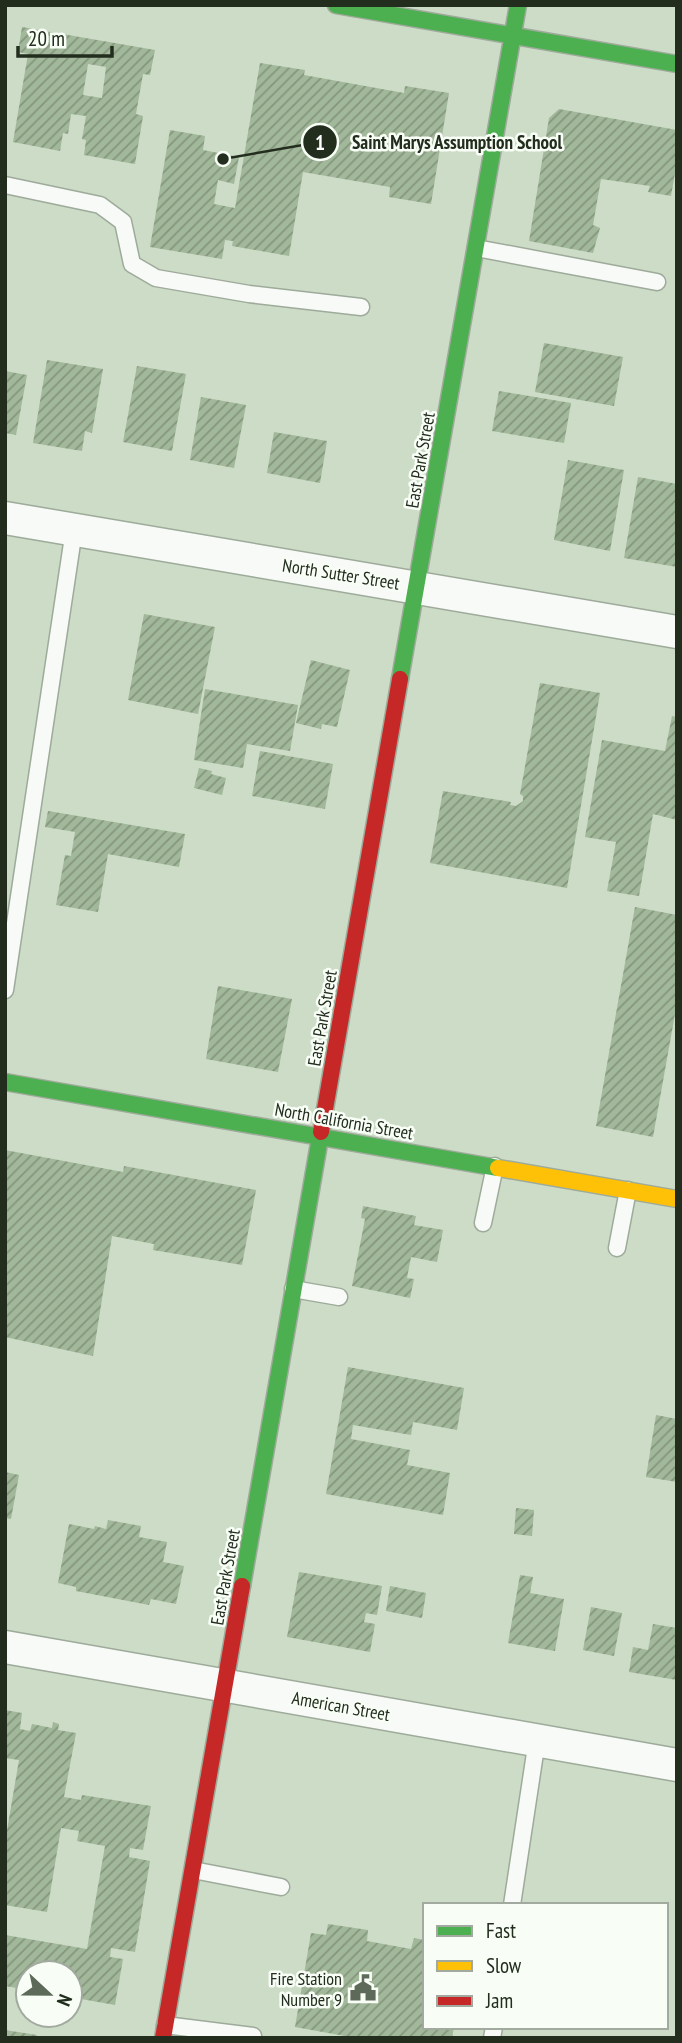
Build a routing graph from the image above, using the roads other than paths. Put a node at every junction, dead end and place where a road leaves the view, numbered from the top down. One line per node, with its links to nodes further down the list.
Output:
1 (336, 5): 3 (street)
2 (518, 5): 3 (street, East Park Street)
3 (513, 35): 4 (street); 6 (street, East Park Street)
4 (677, 64)
5 (5, 185): 8 (lane)
6 (476, 248): 7 (lane); 11 (street, East Park Street)
7 (657, 282)
8 (361, 307)
9 (5, 518): 10 (street, North Sutter Street)
10 (74, 530): 11 (street, North Sutter Street); 13 (lane)
11 (418, 587): 12 (street, North Sutter Street); 15 (street, East Park Street)
12 (677, 632)
13 (5, 990)
14 (5, 1082): 15 (street, North California Street)
15 (321, 1137): 16 (street, North California Street); 21 (street, East Park Street)
16 (495, 1166): 17 (street, North California Street); 19 (lane)
17 (628, 1190): 18 (street, North California Street); 20 (lane)
18 (677, 1199)
19 (483, 1223)
20 (617, 1248)
21 (293, 1289): 22 (lane); 24 (street, East Park Street)
22 (339, 1297)
23 (5, 1647): 24 (street, American Street)
24 (226, 1686): 25 (street, American Street); 27 (street, East Park Street)
25 (537, 1740): 26 (street, American Street); 29 (lane)
26 (677, 1765)
27 (193, 1870): 28 (lane); 30 (street, East Park Street)
28 (281, 1887)
29 (512, 1903)
30 (164, 2031): 31 (lane)
31 (253, 2036)

